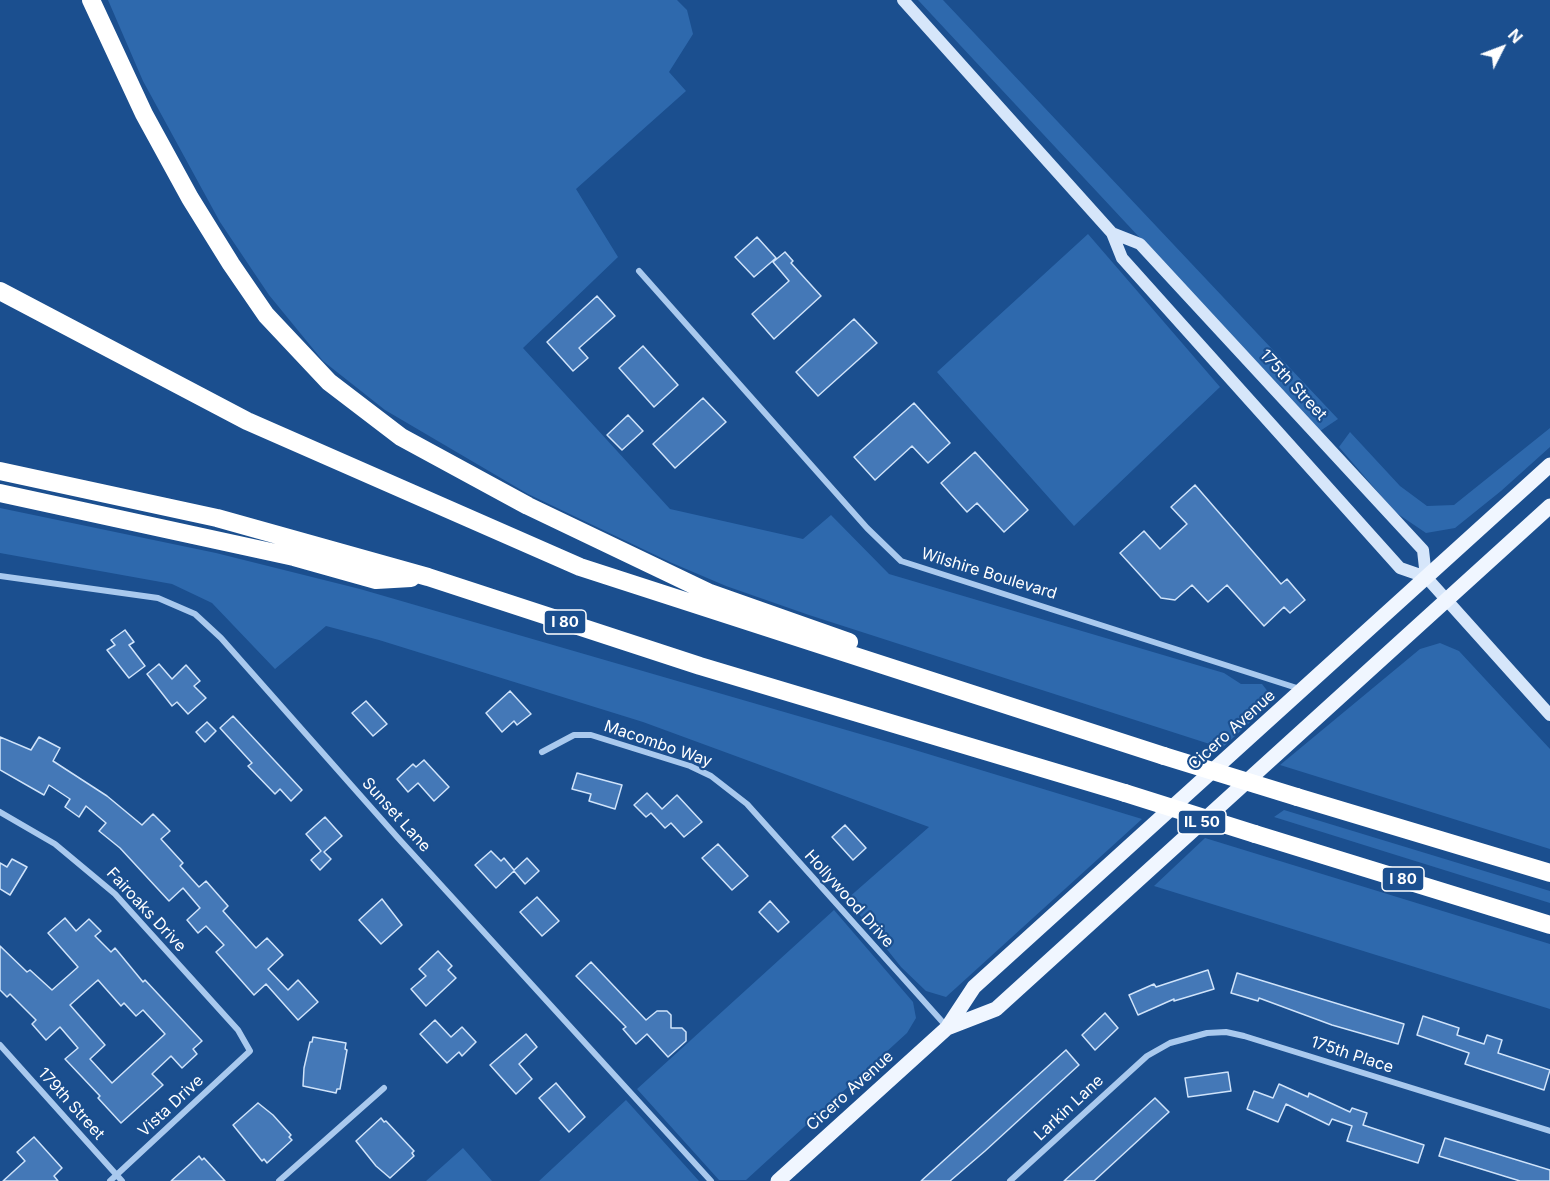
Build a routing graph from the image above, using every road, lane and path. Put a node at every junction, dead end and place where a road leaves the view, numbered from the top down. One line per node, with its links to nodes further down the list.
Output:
1 (91, 0): 15 (highway)
2 (903, 0): 3 (street, 175th Street)
3 (1112, 233): 12 (street, 175th Street); 12 (street, 175th Street)
4 (639, 271): 14 (street, Wilshire Boulevard)
5 (0, 291): 15 (highway)
6 (1550, 465): 12 (main road, Cicero Avenue / IL 50)
7 (0, 471): 11 (highway, I 80)
8 (0, 493): 11 (highway)
9 (1550, 506): 13 (main road, Cicero Avenue / IL 50)
10 (0, 576): 32 (street, Sunset Lane)
11 (428, 577): 21 (highway, I 80, bridge)
12 (1426, 577): 13 (street, 175th Street); 14 (main road, Cicero Avenue / IL 50)
13 (1446, 600): 16 (street, 175th Street); 22 (main road, Cicero Avenue / IL 50)
14 (1303, 690): 22 (main road, Cicero Avenue / IL 50)
15 (982, 696): 20 (highway, bridge)
16 (1550, 714)
17 (542, 752): 18 (street, Macombo Way)
18 (730, 789): 22 (street, Hollywood Drive)
19 (0, 812): 24 (street, Fairoaks Drive)
20 (1550, 873)
21 (1550, 925)
22 (947, 1028): 33 (main road, Cicero Avenue / IL 50)
23 (0, 1045): 28 (street, 179th Street)
24 (250, 1051): 28 (street, Vista Drive)
25 (1147, 1056): 27 (street, 175th Place); 34 (street, Larkin Lane)
26 (384, 1088): 31 (street)
27 (1550, 1131)
28 (117, 1175): 29 (street, Vista Drive); 30 (street, 179th Street)
29 (110, 1181)
30 (122, 1181)
31 (279, 1181)
32 (711, 1181)
33 (778, 1181)
34 (1010, 1181)

